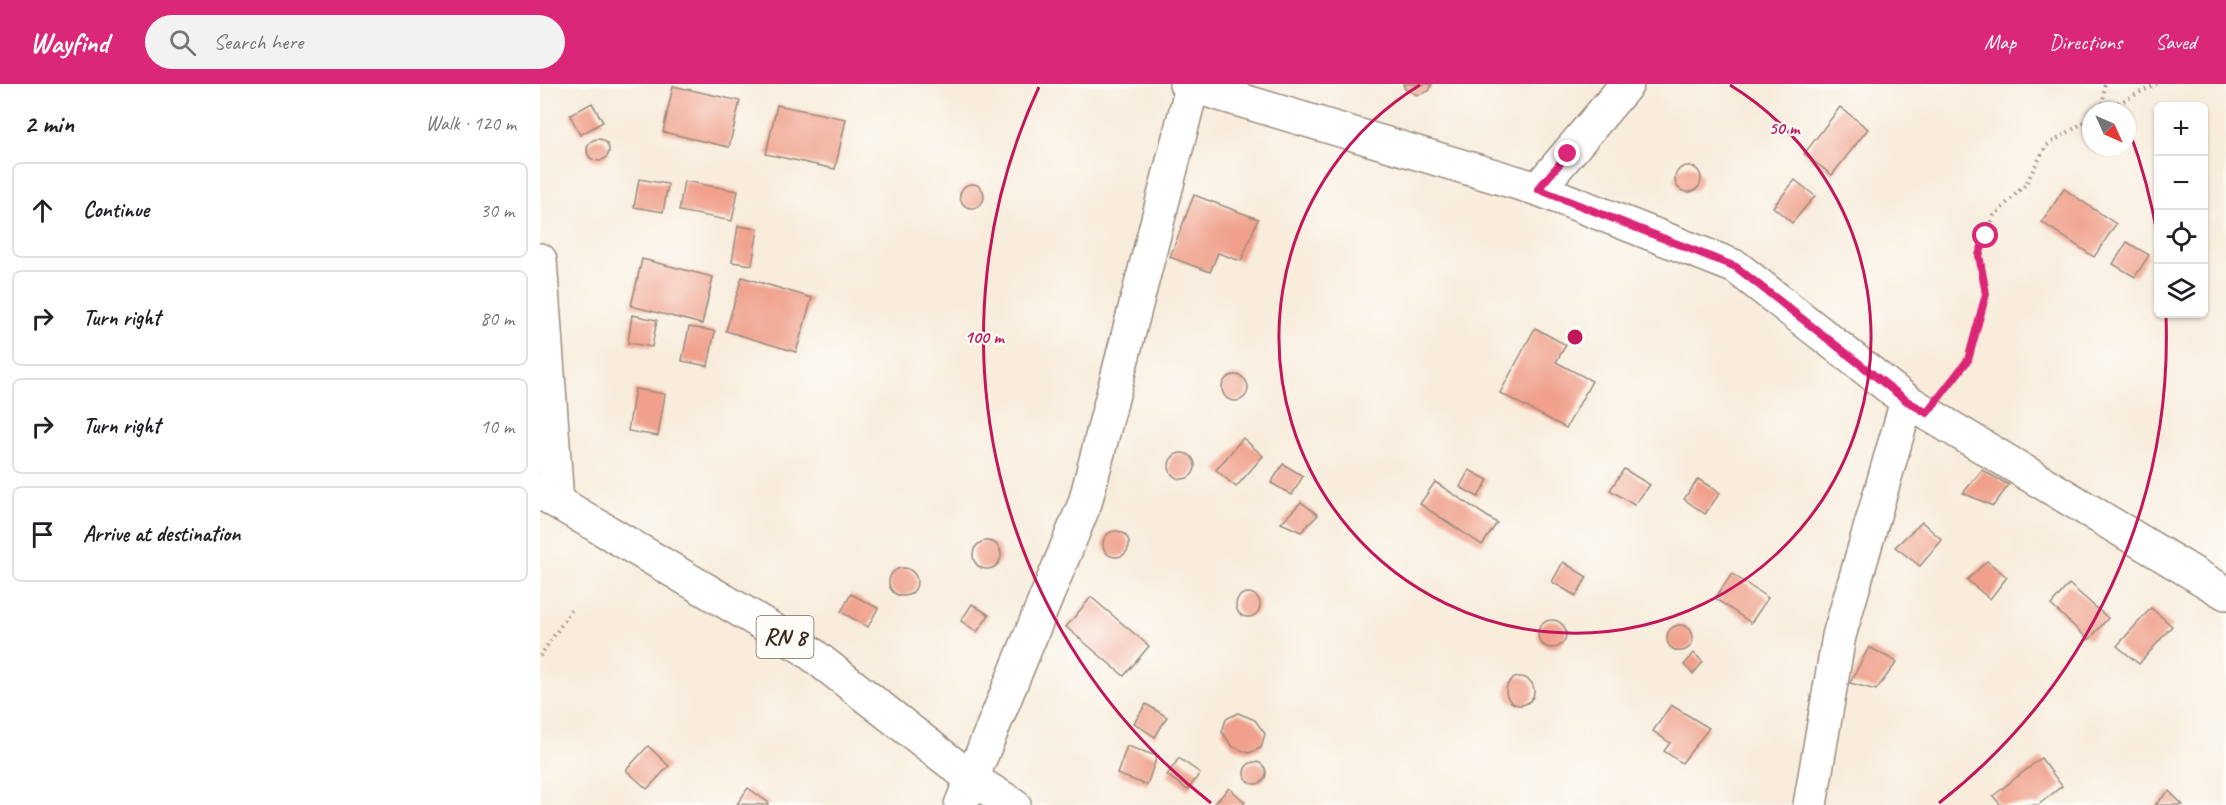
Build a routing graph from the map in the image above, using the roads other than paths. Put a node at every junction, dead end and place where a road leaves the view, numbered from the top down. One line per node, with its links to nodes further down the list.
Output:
1 (1627, 84): 3 (street)
2 (1189, 85): 3 (street); 8 (street)
3 (1538, 189): 5 (street)
4 (540, 260): 6 (street)
5 (1917, 407): 7 (street); 10 (street)
6 (548, 497): 8 (street, RN 8)
7 (2226, 593)
8 (966, 792): 9 (street, RN 8)
9 (1014, 805)
10 (1810, 805)

